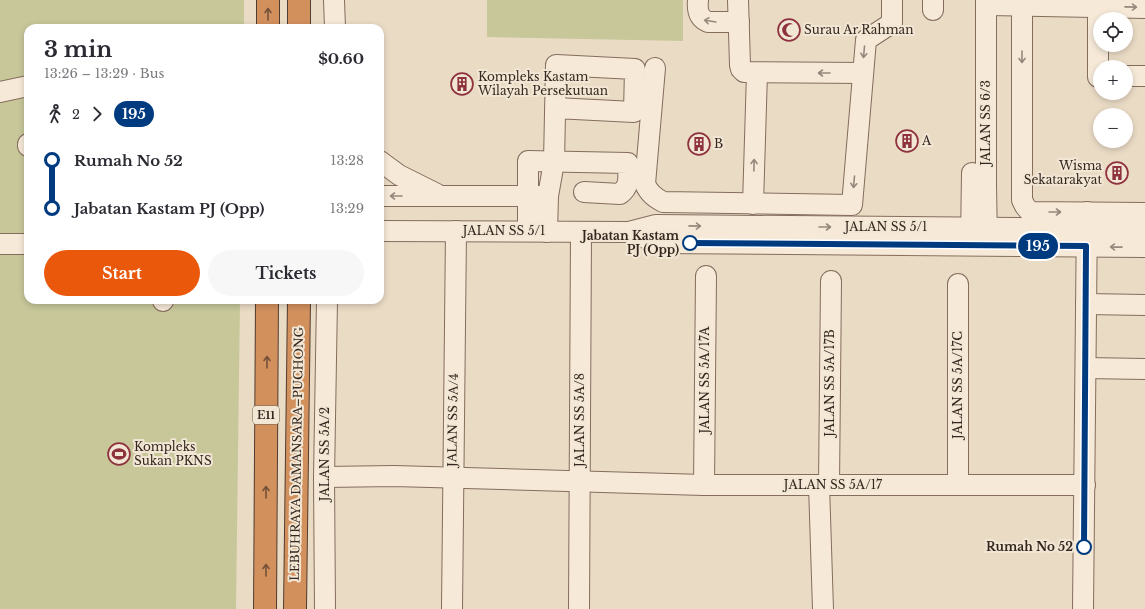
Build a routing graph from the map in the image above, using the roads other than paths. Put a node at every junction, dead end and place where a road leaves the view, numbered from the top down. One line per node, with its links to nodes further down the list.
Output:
1 (268, 0): 12 (highway, one-way to 1)
2 (299, 0): 13 (highway)
3 (334, 0): 14 (street)
4 (698, 0): 11 (street, one-way to 4)
5 (738, 0): 11 (street)
6 (892, 0): 18 (street, one-way to 18)
7 (1022, 5): 8 (street); 10 (street); 36 (street, one-way to 36)
8 (1098, 7): 9 (street, one-way to 9); 15 (street)
9 (1145, 8)
10 (981, 10): 26 (street, JALAN SS 6/3)
11 (739, 22): 17 (street)
12 (268, 24)
13 (299, 24)
14 (335, 24)
15 (1098, 60)
16 (655, 68): 32 (street)
17 (757, 72): 18 (street, one-way to 17); 32 (street, one-way to 17)
18 (863, 73): 32 (street, one-way to 32)
19 (1133, 76): 20 (street)
20 (1145, 76)
21 (24, 87): 22 (street)
22 (0, 92)
23 (555, 108): 24 (street)
24 (554, 162): 27 (street); 30 (street); 31 (street)
25 (384, 164): 29 (street)
26 (979, 185): 34 (street); 35 (street); 44 (street, JALAN SS 6/3)
27 (584, 192)
28 (384, 196): 29 (street, one-way to 28)
29 (440, 196): 30 (street)
30 (528, 196): 31 (street); 40 (street)
31 (548, 196): 41 (street)
32 (753, 204)
33 (1145, 213): 36 (street)
34 (939, 228): 43 (street, JALAN SS 5/1, one-way to 34); 44 (street, JALAN SS 5/1)
35 (1033, 228): 36 (street, JALAN SS 5/1); 44 (street, JALAN SS 5/1)
36 (1087, 229): 37 (street, JALAN SS 5/1); 44 (street, JALAN SS 5/1); 47 (street, JALAN SS 5/1, one-way to 36); 54 (street)
37 (1145, 229)
38 (384, 231): 39 (street, JALAN SS 5/1)
39 (456, 231): 40 (street, JALAN SS 5/1); 59 (street, JALAN SS 5A/4)
40 (528, 231): 41 (street, JALAN SS 5/1)
41 (547, 232): 42 (street, JALAN SS 5/1)
42 (581, 232): 43 (street, JALAN SS 5/1); 60 (street, JALAN SS 5A/8)
43 (629, 232): 44 (street, JALAN SS 5/1)
44 (979, 237)
45 (0, 244): 46 (street)
46 (24, 244)
47 (1145, 247)
48 (706, 276): 61 (street, JALAN SS 5A/17A)
49 (831, 281): 62 (street, JALAN SS 5A/17B)
50 (958, 284): 63 (street, JALAN SS 5A/17C)
51 (267, 304): 65 (highway, E11, one-way to 51)
52 (299, 304): 66 (highway, LEBUHRAYA DAMANSARA–PUCHONG)
53 (327, 304): 58 (street, JALAN SS 5A/2)
54 (1086, 304): 55 (street); 56 (street)
55 (1145, 305)
56 (1086, 368): 57 (street); 64 (street)
57 (1145, 369)
58 (324, 477): 59 (street, JALAN SS 5A/17); 67 (street, JALAN SS 5A/2)
59 (452, 478): 60 (street, JALAN SS 5A/17); 68 (street, JALAN SS 5A/4)
60 (580, 481): 61 (street, JALAN SS 5A/17); 69 (street, JALAN SS 5A/8)
61 (704, 485): 62 (street, JALAN SS 5A/17)
62 (824, 485): 63 (street, JALAN SS 5A/17); 70 (street, JALAN SS 5A/17B)
63 (958, 485): 64 (street, JALAN SS 5A/17)
64 (1085, 485): 71 (street)
65 (265, 609)
66 (295, 609)
67 (325, 609)
68 (452, 609)
69 (579, 609)
70 (823, 609)
71 (1084, 609)

